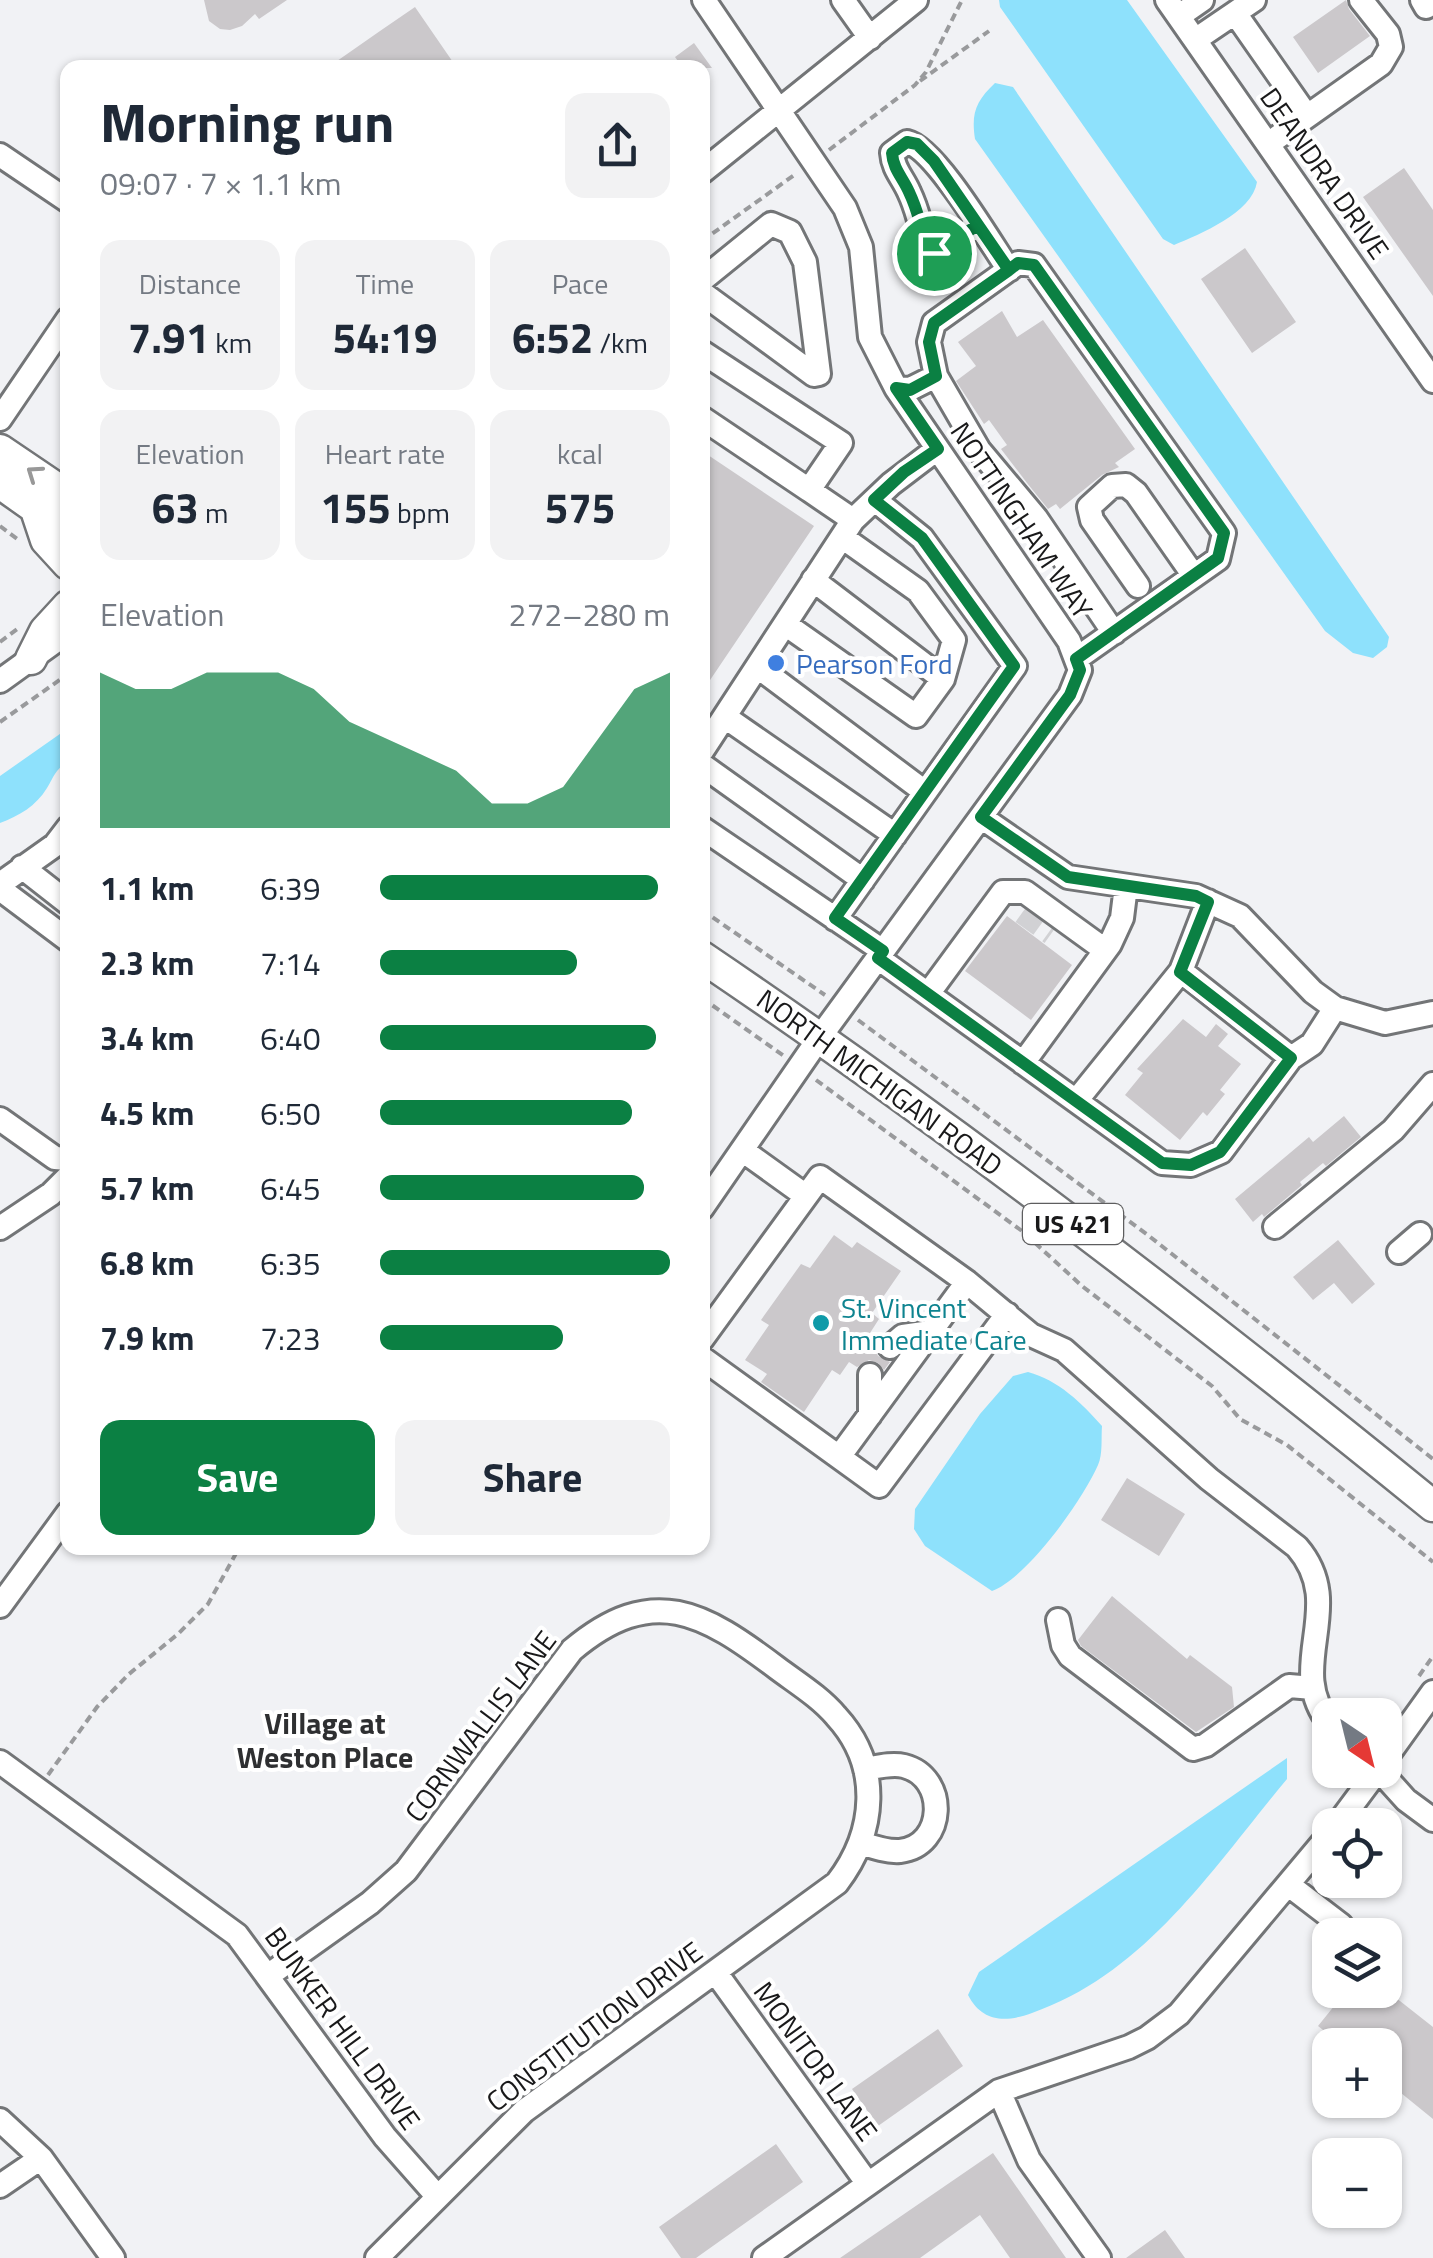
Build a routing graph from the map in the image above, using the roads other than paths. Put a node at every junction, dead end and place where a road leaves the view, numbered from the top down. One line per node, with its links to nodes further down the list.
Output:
1 (704, 0): 12 (street, NOTTINGHAM WAY)
2 (843, 0): 10 (street)
3 (916, 0): 10 (street)
4 (1202, 0): 9 (street)
5 (1361, 0): 13 (street)
6 (1422, 0): 7 (street)
7 (1433, 2)
8 (1244, 7): 11 (street); 13 (street)
9 (1173, 8): 11 (street, DEANDRA DRIVE)
10 (870, 38): 12 (street)
11 (1195, 40): 14 (street, DEANDRA DRIVE)
12 (780, 111): 16 (street); 26 (street, NOTTINGHAM WAY)
13 (1307, 116): 14 (street)
14 (1268, 144): 25 (street, DEANDRA DRIVE)
15 (0, 155): 17 (street)
16 (710, 166)
17 (60, 196)
18 (978, 225): 18 (street); 19 (street)
19 (1009, 270): 24 (street); 39 (street)
20 (710, 274): 21 (street)
21 (710, 298)
22 (60, 331): 27 (street)
23 (710, 357): 32 (street)
24 (936, 376): 26 (street); 44 (street)
25 (1433, 381)
26 (896, 388): 29 (street, NOTTINGHAM WAY)
27 (0, 419)
28 (710, 423): 32 (street)
29 (938, 449): 34 (street); 47 (street, NOTTINGHAM WAY)
30 (0, 450): 33 (main road, one-way to 30)
31 (0, 483): 35 (main road)
32 (809, 490): 37 (street)
33 (60, 491)
34 (874, 500): 37 (street); 54 (street)
35 (35, 508): 36 (main road); 38 (main road)
36 (60, 525)
37 (848, 528): 40 (street); 49 (street)
38 (60, 555)
39 (1194, 576): 41 (street); 44 (street)
40 (814, 580): 43 (street); 49 (street)
41 (1138, 586)
42 (60, 615): 46 (main road)
43 (786, 624): 48 (street); 49 (street)
44 (1114, 633): 47 (street)
45 (60, 638): 46 (street)
46 (31, 659): 50 (street)
47 (1076, 659): 55 (street, NOTTINGHAM WAY)
48 (758, 666): 51 (street); 54 (street)
49 (942, 679)
50 (0, 681)
51 (725, 718): 52 (street); 57 (street)
52 (710, 740)
53 (710, 771): 60 (street)
54 (926, 792): 57 (street)
55 (981, 817): 61 (street); 72 (street, NOTTINGHAM WAY)
56 (710, 833): 67 (street)
57 (895, 834): 60 (street)
58 (60, 839): 59 (street)
59 (22, 867): 62 (street); 64 (street)
60 (863, 880): 67 (street)
61 (1126, 886): 65 (street); 71 (street)
62 (0, 887): 69 (street)
63 (1014, 890): 66 (street); 68 (street); 75 (street)
64 (60, 898)
65 (1208, 902): 74 (street); 76 (street)
66 (1022, 914)
67 (835, 918): 72 (street)
68 (1076, 930): 70 (street); 71 (street)
69 (60, 934)
70 (1051, 934)
71 (1105, 950): 80 (street)
72 (880, 954): 75 (street); 78 (street, NOTTINGHAM WAY)
73 (710, 962): 78 (main road, NORTH MICHIGAN ROAD / US 421)
74 (1180, 972): 79 (street); 82 (street)
75 (928, 994): 80 (street)
76 (1335, 1008): 77 (street); 79 (street)
77 (1433, 1014)
78 (820, 1036): 84 (street, NOTTINGHAM WAY); 102 (main road, NORTH MICHIGAN ROAD / US 421)
79 (1291, 1058): 82 (street)
80 (1022, 1062): 82 (street)
81 (1433, 1084): 89 (street)
82 (1076, 1101)
83 (0, 1119): 85 (street)
84 (742, 1150): 87 (street, NOTTINGHAM WAY); 88 (street)
85 (60, 1158)
86 (60, 1185): 90 (street)
87 (710, 1196)
88 (806, 1196): 93 (street); 95 (street)
89 (1275, 1227)
90 (0, 1228)
91 (1420, 1234): 92 (street)
92 (1399, 1252)
93 (967, 1282): 94 (street); 96 (street)
94 (1007, 1314): 101 (street); 106 (street)
95 (710, 1328)
96 (931, 1332): 97 (street); 100 (street)
97 (890, 1347)
98 (710, 1364): 101 (street)
99 (870, 1375): 100 (street)
100 (870, 1414): 101 (street)
101 (839, 1457)
102 (1433, 1506)
103 (60, 1523): 104 (street)
104 (0, 1606)
105 (1058, 1620): 106 (street)
106 (1313, 1688): 108 (street)
107 (1433, 1692): 109 (street)
108 (1316, 1698)
109 (1402, 1736)
110 (0, 1762): 119 (street, BUNKER HILL DRIVE)
111 (865, 1769): 114 (street, CORNWALLIS LANE); 114 (street); 119 (street, CORNWALLIS LANE)
112 (1395, 1788): 113 (street)
113 (1433, 1820)
114 (859, 1849): 118 (street, CONSTITUTION DRIVE)
115 (1312, 1857): 116 (street)
116 (1290, 1886): 117 (street); 120 (street)
117 (1332, 1918)
118 (716, 1973): 123 (street, MONITOR LANE); 125 (street, CONSTITUTION DRIVE)
119 (268, 1975): 125 (street, BUNKER HILL DRIVE)
120 (999, 2091): 123 (street); 129 (street)
121 (0, 2120): 122 (street)
122 (41, 2158): 124 (street); 126 (street)
123 (868, 2184): 128 (street)
124 (0, 2186)
125 (437, 2196): 127 (street, CONSTITUTION DRIVE)
126 (112, 2258)
127 (377, 2258)
128 (764, 2258)
129 (1099, 2258)

